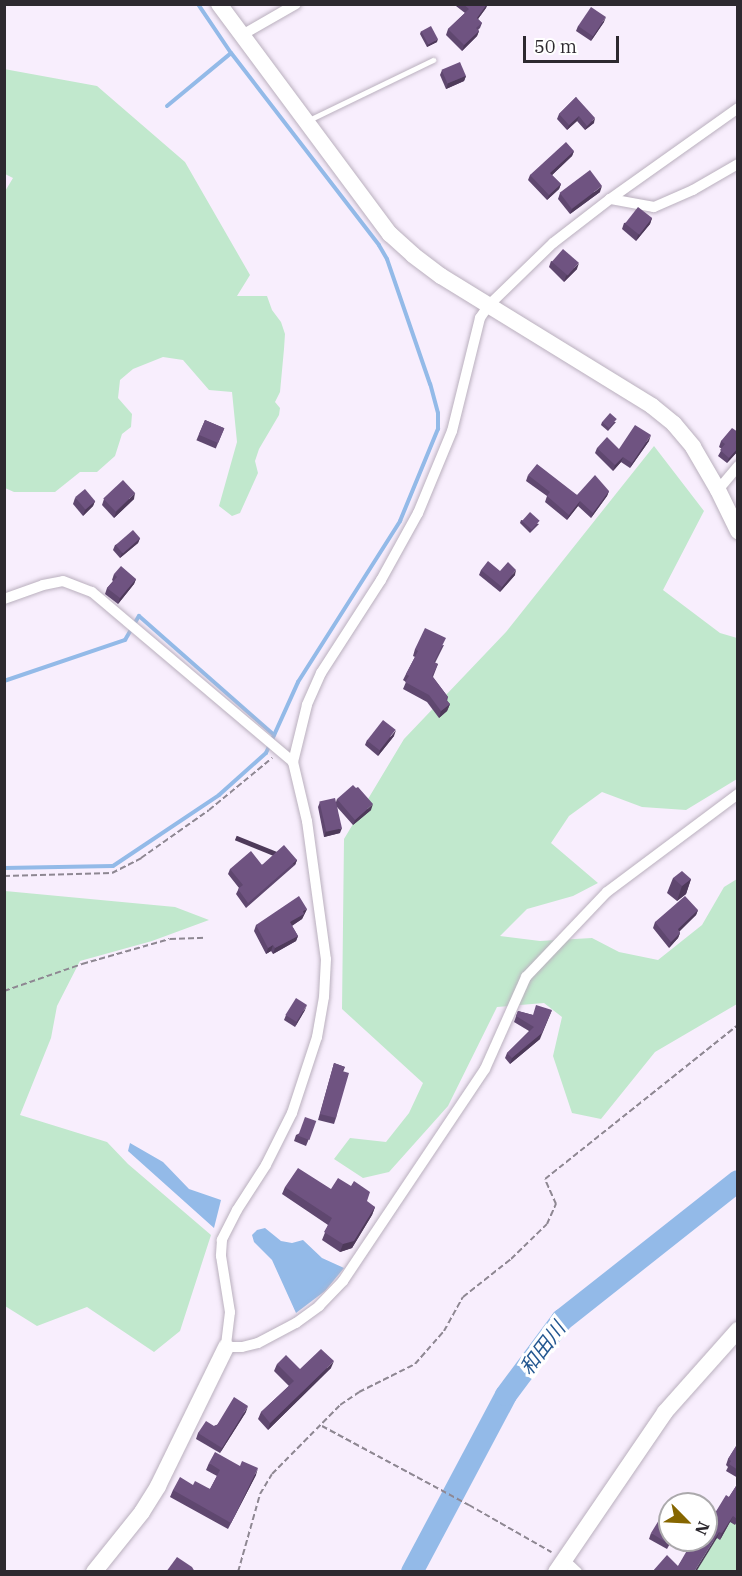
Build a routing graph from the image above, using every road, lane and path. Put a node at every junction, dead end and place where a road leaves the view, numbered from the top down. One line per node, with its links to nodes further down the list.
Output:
1 (219, 4): 3 (street)
2 (296, 4): 3 (street)
3 (242, 35): 6 (street)
4 (433, 60): 6 (lane)
5 (738, 108): 8 (street)
6 (307, 121): 9 (street)
7 (738, 164): 8 (street)
8 (610, 199): 9 (street)
9 (489, 305): 11 (street); 15 (street)
10 (738, 466): 11 (street)
11 (718, 490): 12 (street)
12 (738, 531)
13 (4, 599): 14 (street)
14 (279, 753): 15 (street); 17 (path)
15 (293, 762): 22 (street)
16 (738, 794): 22 (street)
17 (4, 876)
18 (206, 938): 19 (path)
19 (4, 991)
20 (738, 1025): 23 (path)
21 (738, 1330): 24 (street)
22 (226, 1347): 25 (street)
23 (321, 1426): 24 (path); 26 (path)
24 (560, 1566): 27 (street)
25 (94, 1572)
26 (238, 1572)
27 (578, 1572)

